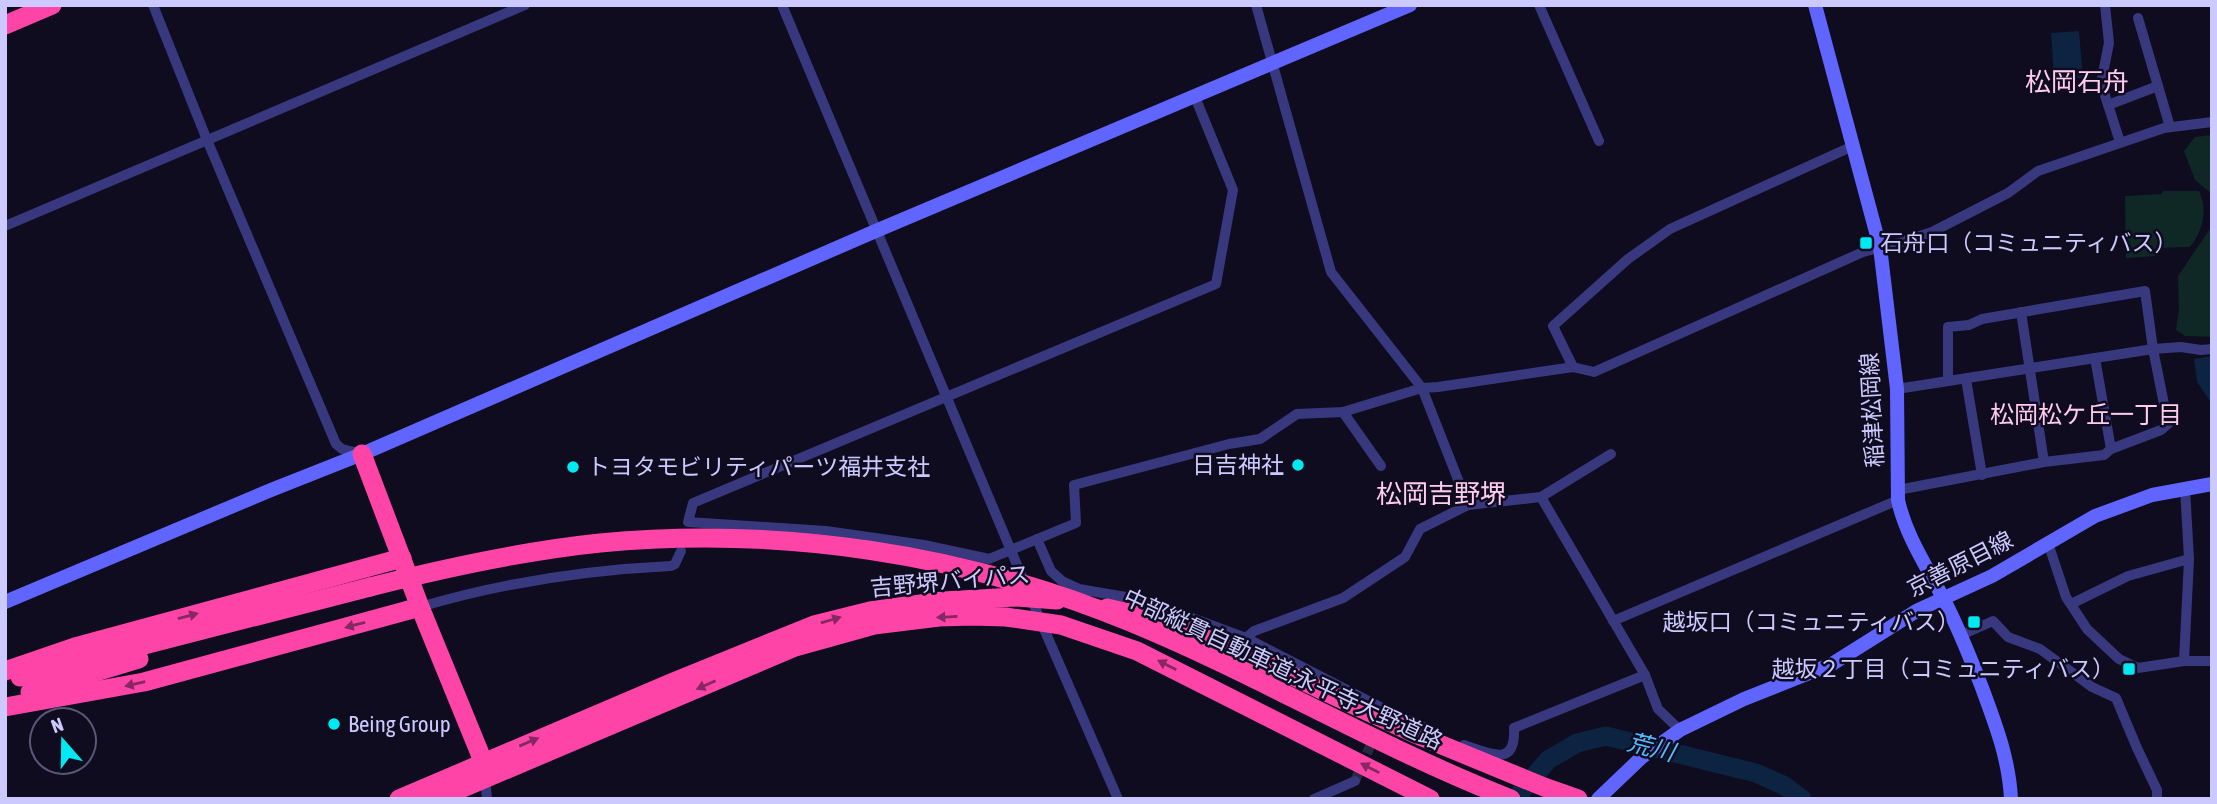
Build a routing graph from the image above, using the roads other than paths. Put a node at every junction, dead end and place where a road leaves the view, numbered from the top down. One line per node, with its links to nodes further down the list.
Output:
1 (52, 5): 11 (highway)
2 (153, 5): 18 (street)
3 (525, 5): 18 (street)
4 (782, 5): 23 (street)
5 (1256, 5): 12 (street)
6 (1410, 5): 12 (street)
7 (1539, 5): 19 (street)
8 (1815, 5): 21 (street, 稲津松岡線)
9 (2105, 5): 15 (street)
10 (2138, 18): 13 (street)
11 (5, 25)
12 (1272, 65): 14 (street); 33 (street)
13 (2158, 86): 15 (street); 17 (street)
14 (1195, 97): 23 (street); 35 (street)
15 (2108, 105): 20 (street)
16 (2212, 122): 17 (street)
17 (2170, 127): 20 (street)
18 (207, 140): 22 (street); 38 (street)
19 (1599, 141)
20 (2120, 142): 24 (street)
21 (1853, 146): 24 (street, 稲津松岡線); 29 (street)
22 (5, 226)
23 (878, 230): 35 (street); 38 (street)
24 (1880, 247): 29 (street); 34 (street, 稲津松岡線)
25 (2021, 312): 26 (street); 30 (street); 32 (street)
26 (2152, 349): 27 (street); 28 (street); 37 (street)
27 (2212, 349)
28 (2095, 358): 30 (street); 37 (street)
29 (1573, 367): 33 (street)
30 (2030, 369): 31 (street); 40 (street)
31 (1966, 379): 32 (street); 42 (street)
32 (1948, 382): 34 (street)
33 (1422, 388): 36 (street); 47 (street)
34 (1897, 390): 45 (street, 稲津松岡線)
35 (948, 398): 50 (street); 50 (street)
36 (1343, 412): 41 (street); 48 (street)
37 (2111, 449): 40 (street)
38 (362, 454): 52 (highway); 57 (street)
39 (1611, 454): 46 (street)
40 (2044, 462): 42 (street)
41 (1381, 466)
42 (1982, 475): 45 (street)
43 (2212, 484): 44 (street, 京善原目線)
44 (2185, 488): 49 (street, 京善原目線); 53 (street)
45 (1898, 495): 56 (street, 稲津松岡線); 60 (street)
46 (1541, 497): 47 (street); 60 (street)
47 (1468, 505): 63 (street)
48 (1037, 539): 50 (street); 63 (street)
49 (2048, 543): 56 (street, 京善原目線); 58 (street)
50 (1012, 550): 55 (street)
51 (681, 551): 59 (street)
52 (402, 558): 59 (highway); 66 (highway, one-way to 52)
53 (2189, 559): 58 (street); 64 (street)
54 (330, 597): 68 (highway, 中部縦貫自動車道;永平寺大野道路); 69 (highway, 中部縦貫自動車道;永平寺大野道路); 80 (highway, 中部縦貫自動車道;永平寺大野道路, bridge)
55 (1031, 597): 61 (street); 72 (highway, 吉野堺バイパス, one-way to 55); 81 (highway, 吉野堺バイパス)
56 (1944, 599): 62 (street, 稲津松岡線); 71 (street, 京善原目線)
57 (5, 603)
58 (2071, 604): 64 (street)
59 (420, 607): 70 (highway, one-way to 70); 72 (highway)
60 (1613, 621): 67 (street)
61 (1041, 622): 72 (highway, 吉野堺バイパス, one-way to 72); 77 (street); 79 (highway, 吉野堺バイパス, one-way to 61)
62 (1961, 635): 83 (street, 稲津松岡線); 84 (street)
63 (1246, 638): 67 (street)
64 (2185, 661): 65 (street)
65 (2212, 661)
66 (5, 671)
67 (1645, 675): 71 (street)
68 (5, 681)
69 (5, 699)
70 (5, 707)
71 (1680, 730): 82 (street, 京善原目線)
72 (484, 769): 74 (highway, 吉野堺バイパス); 75 (highway, 吉野堺バイパス); 76 (street)
73 (1355, 781): 78 (street)
74 (399, 799)
75 (437, 799)
76 (487, 799)
77 (1118, 799)
78 (1314, 799)
79 (1430, 799)
80 (1511, 799)
81 (1578, 799)
82 (1598, 799)
83 (2011, 799)
84 (2157, 799)

